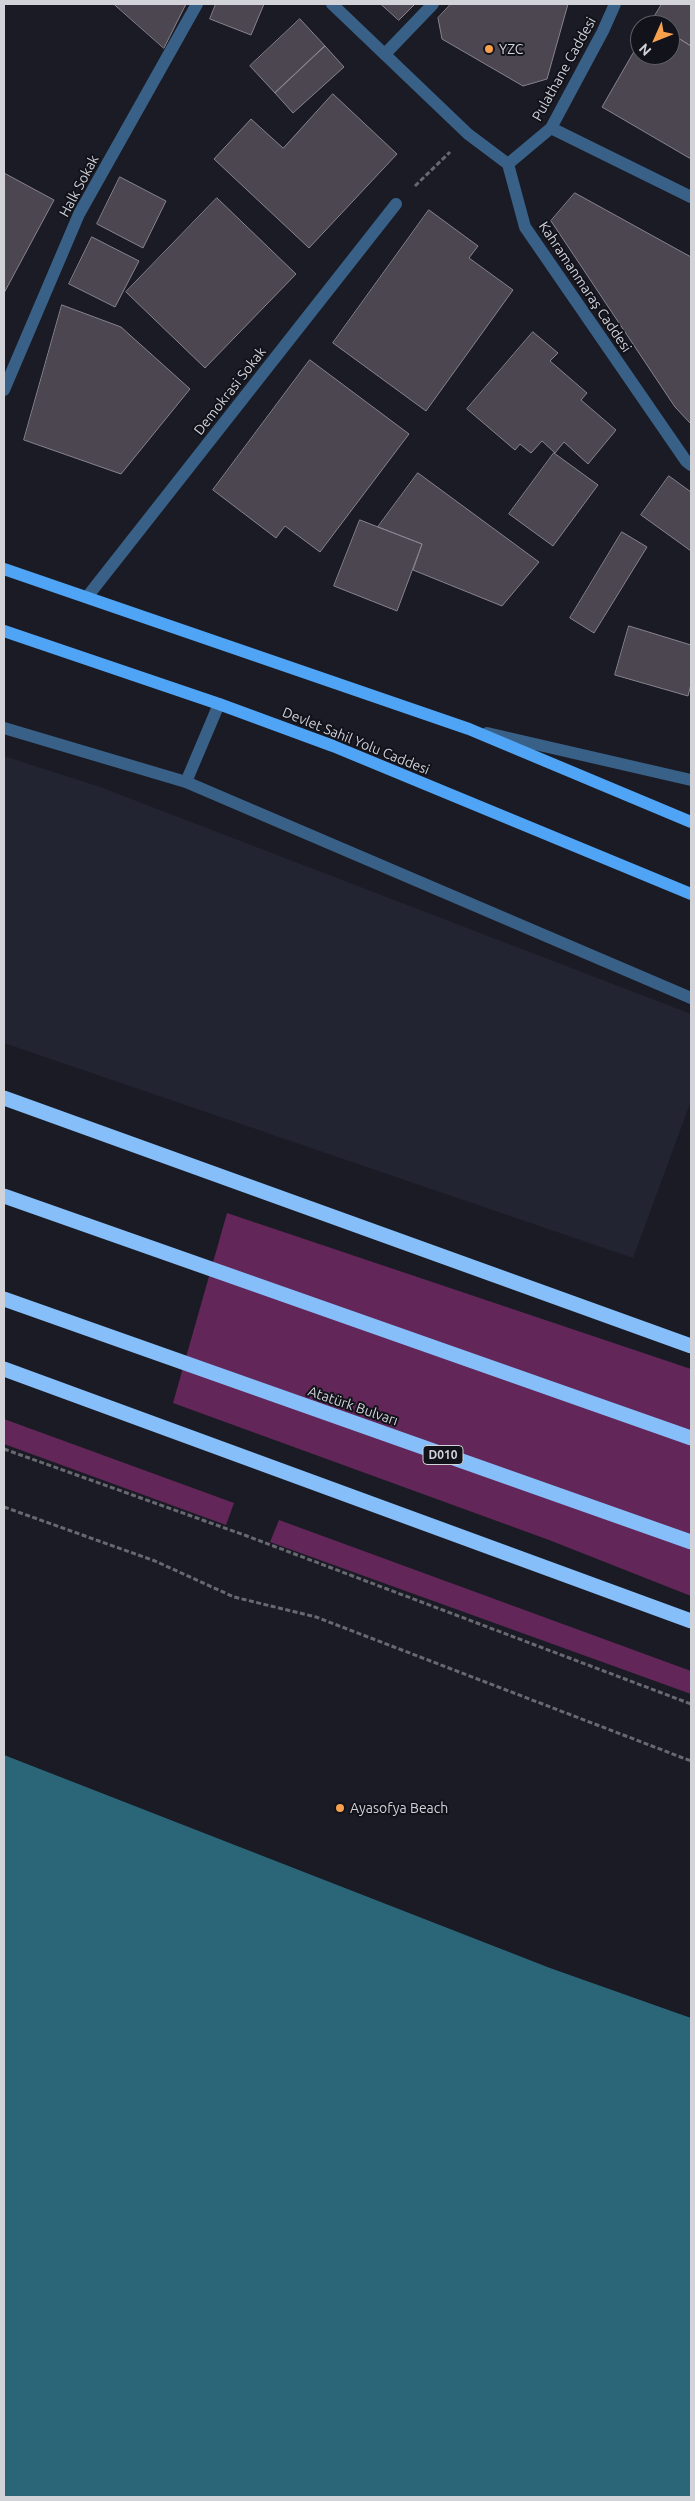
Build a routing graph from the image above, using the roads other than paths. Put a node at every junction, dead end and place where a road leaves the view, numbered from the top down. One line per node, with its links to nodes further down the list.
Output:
1 (197, 4): 10 (street, Halk Sokak)
2 (332, 4): 5 (street)
3 (434, 4): 5 (street)
4 (615, 4): 6 (street, Pulathane Caddesi)
5 (385, 54): 7 (street)
6 (551, 128): 7 (street, Pulathane Caddesi); 8 (street)
7 (508, 164): 11 (street, Kahramanmaraş Caddesi)
8 (691, 197)
9 (396, 204): 13 (street, Demokrasi Sokak)
10 (4, 390)
11 (691, 465)
12 (4, 569): 13 (main road)
13 (87, 597): 17 (main road)
14 (4, 631): 15 (main road, Devlet Sahil Yolu Caddesi)
15 (219, 704): 19 (street); 21 (main road, Devlet Sahil Yolu Caddesi)
16 (4, 728): 19 (street)
17 (468, 729): 18 (street); 20 (main road)
18 (691, 780)
19 (186, 782): 22 (street)
20 (691, 822)
21 (691, 894)
22 (691, 998)
23 (4, 1098): 26 (highway)
24 (4, 1196): 28 (highway)
25 (4, 1299): 29 (highway, Atatürk Bulvarı / D010)
26 (691, 1346)
27 (4, 1369): 30 (highway)
28 (691, 1438)
29 (691, 1542)
30 (691, 1621)

